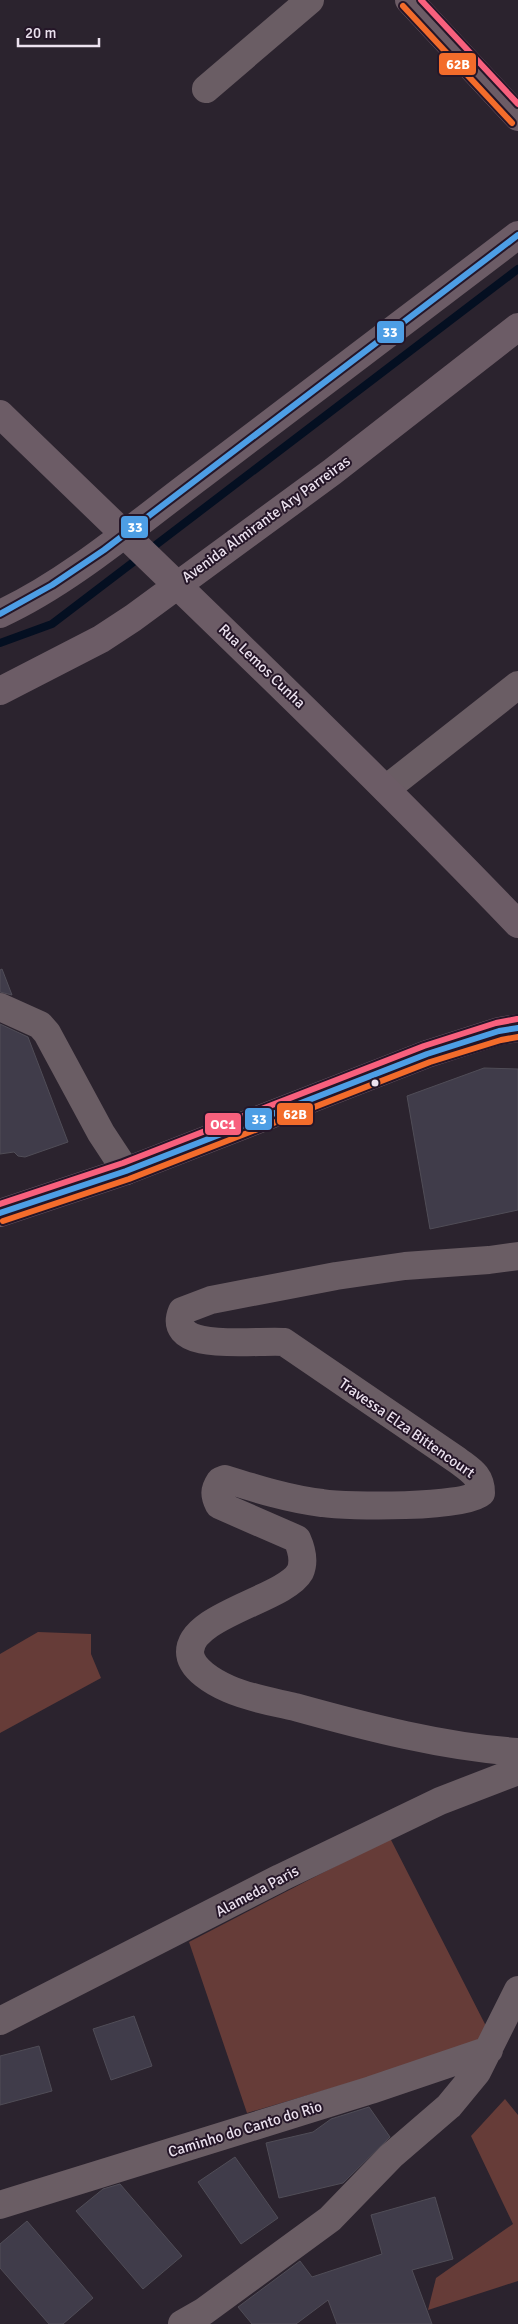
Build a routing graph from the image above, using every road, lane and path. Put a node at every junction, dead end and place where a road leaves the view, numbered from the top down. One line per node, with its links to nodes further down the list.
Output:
1 (310, 0): 3 (street)
2 (408, 0): 4 (main road)
3 (206, 89)
4 (518, 117)
5 (518, 236): 8 (main road)
6 (518, 327): 9 (main road, Avenida Almirante Ary Parreiras)
7 (0, 414): 8 (main road, Rua Lemos Cunha)
8 (132, 542): 9 (main road, Rua Lemos Cunha); 10 (main road)
9 (169, 576): 12 (main road, Avenida Almirante Ary Parreiras); 13 (main road, Rua Lemos Cunha)
10 (0, 614)
11 (518, 685): 13 (street)
12 (0, 691)
13 (386, 789): 14 (main road, Rua Lemos Cunha)
14 (515, 915)
15 (0, 1007): 17 (street)
16 (518, 1028): 17 (main road)
17 (126, 1171): 18 (main road)
18 (0, 1213)
19 (518, 1256): 20 (street, Travessa Elza Bittencourt)
20 (518, 1752)
21 (518, 1771): 23 (street, Alameda Paris)
22 (518, 1990): 24 (street)
23 (0, 2021)
24 (488, 2050): 25 (street, Caminho do Canto do Rio); 26 (street)
25 (0, 2205)
26 (182, 2324)

